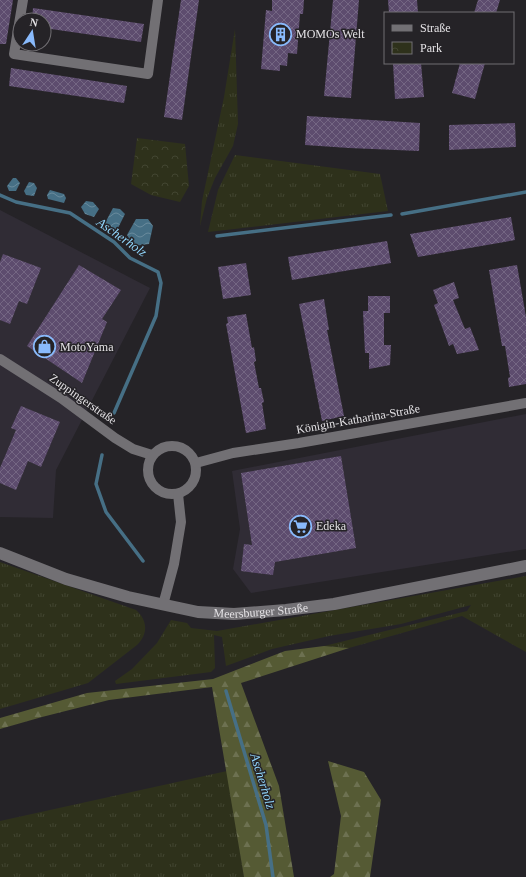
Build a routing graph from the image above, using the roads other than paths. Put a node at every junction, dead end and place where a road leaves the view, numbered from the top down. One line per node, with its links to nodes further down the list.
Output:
1 (23, 0): 2 (street)
2 (158, 0)
3 (0, 360): 5 (street, Zuppingerstraße)
4 (526, 403): 6 (street, Königin-Katharina-Straße)
5 (152, 455): 6 (street); 7 (street)
6 (196, 463): 7 (street)
7 (178, 494): 10 (street)
8 (0, 554): 10 (street, Meersburger Straße)
9 (526, 566): 10 (street, Meersburger Straße)
10 (163, 605)

